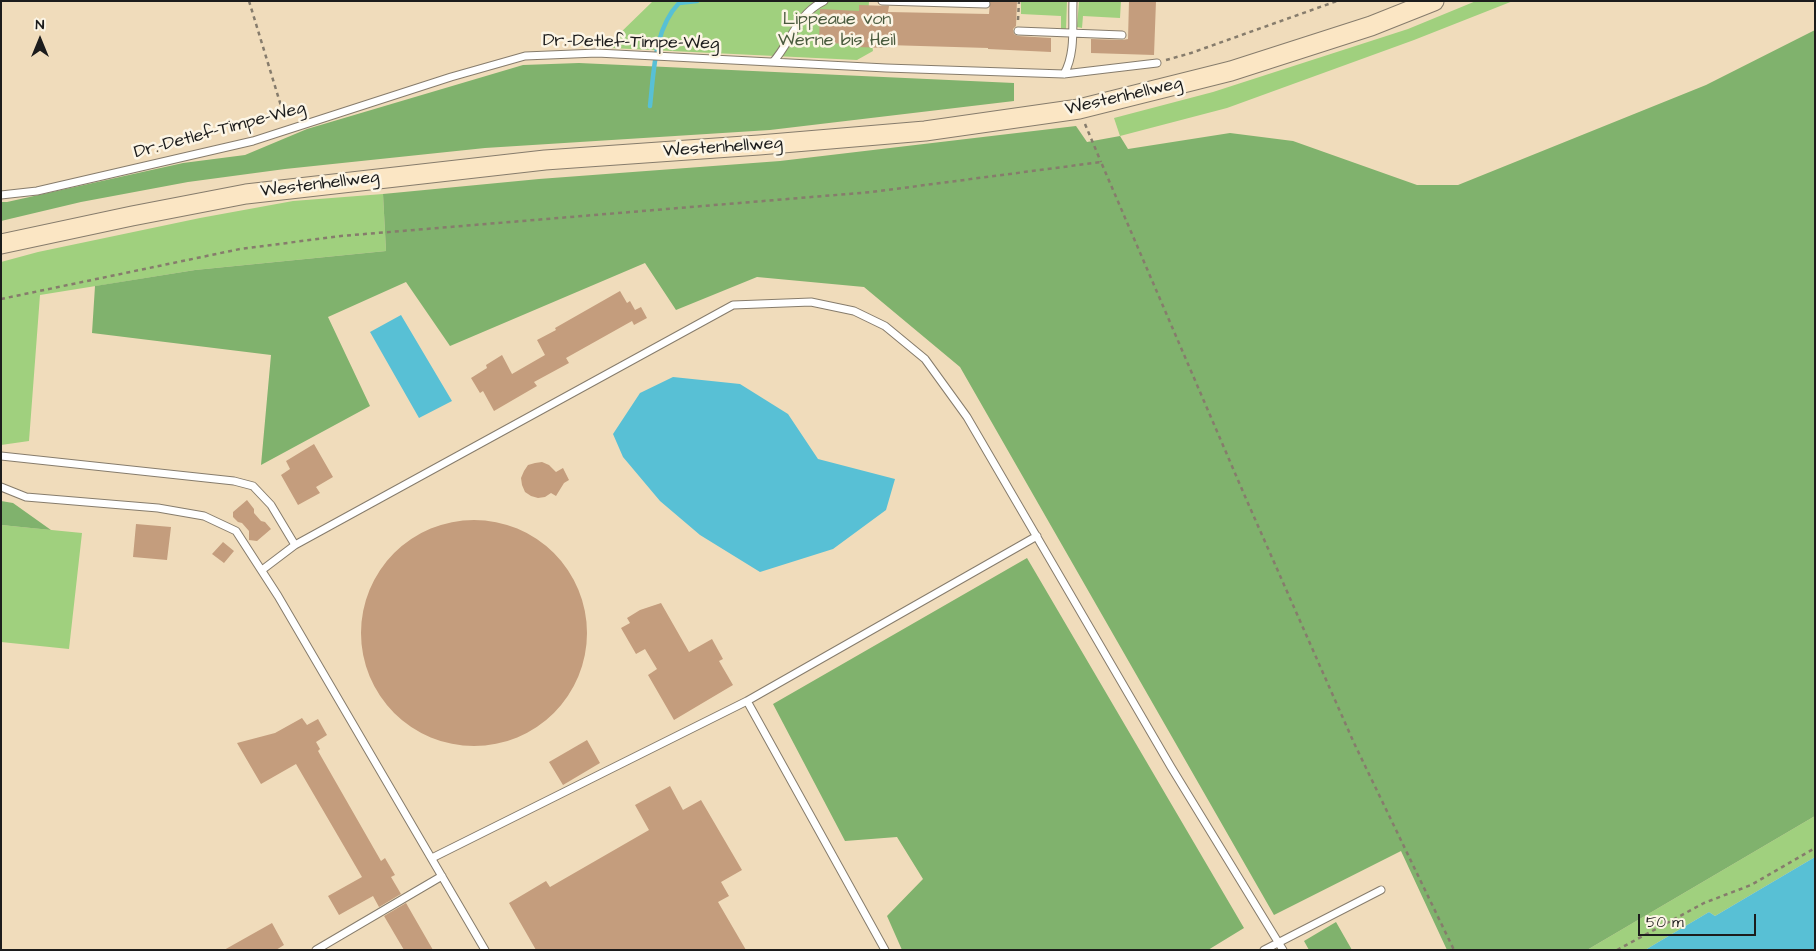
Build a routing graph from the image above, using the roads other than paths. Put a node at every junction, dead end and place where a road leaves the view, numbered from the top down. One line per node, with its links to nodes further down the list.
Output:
1 (824, 1): 9 (lane)
2 (882, 1): 5 (lane)
3 (1073, 1): 7 (lane)
4 (1434, 1): 13 (main road, Westenhellweg)
5 (986, 4)
6 (1018, 31): 7 (lane)
7 (1072, 33): 8 (lane); 11 (lane)
8 (1122, 35)
9 (773, 62): 11 (lane, Dr.-Detlef-Timpe-Weg); 12 (lane, Dr.-Detlef-Timpe-Weg)
10 (1157, 63): 11 (lane, Dr.-Detlef-Timpe-Weg)
11 (1064, 74)
12 (1, 195)
13 (1, 244)
14 (1, 456): 17 (lane)
15 (1, 487): 18 (lane)
16 (1036, 536): 17 (lane); 19 (lane); 23 (lane)
17 (295, 545): 18 (lane)
18 (262, 570): 20 (lane)
19 (747, 701): 20 (lane); 26 (lane)
20 (432, 858): 21 (lane)
21 (442, 876): 24 (lane); 25 (lane)
22 (1381, 890): 23 (lane)
23 (1278, 942): 27 (lane); 28 (lane)
24 (316, 950)
25 (485, 950)
26 (885, 950)
27 (1264, 950)
28 (1283, 950)

